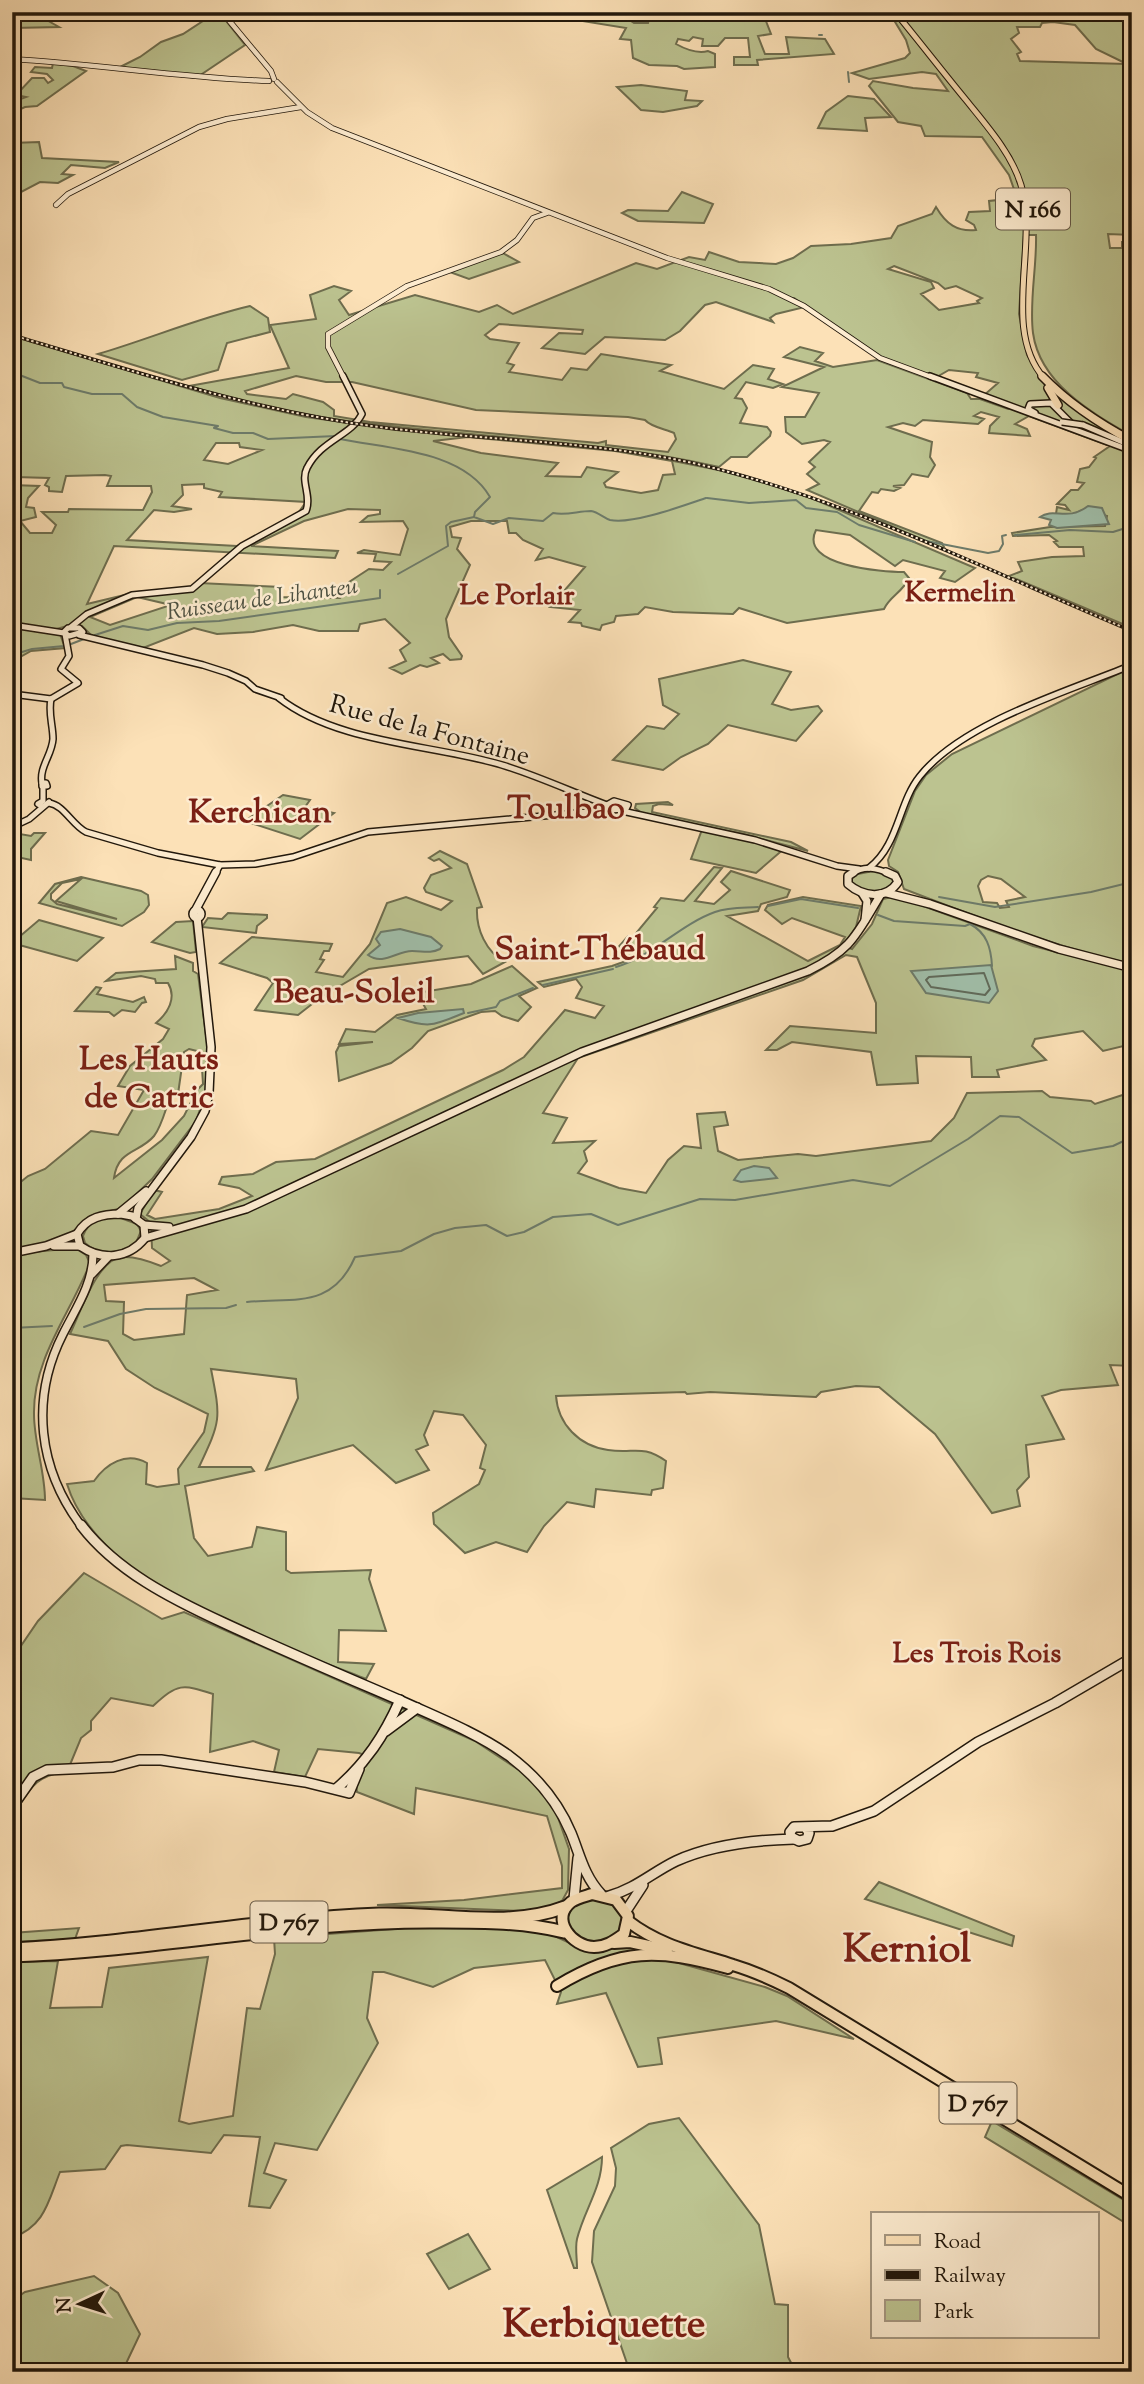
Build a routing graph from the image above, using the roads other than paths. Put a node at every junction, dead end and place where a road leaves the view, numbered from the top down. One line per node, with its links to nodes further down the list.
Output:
1 (222, 12): 4 (main road)
2 (897, 12): 8 (highway, N 166); 10 (highway, N 166)
3 (12, 59): 4 (main road)
4 (273, 81): 5 (main road)
5 (301, 107): 6 (main road); 7 (main road)
6 (56, 205)
7 (548, 212): 11 (main road); 17 (main road)
8 (1032, 270)
9 (1031, 290): 15 (highway)
10 (1035, 365): 12 (highway); 15 (highway, N 166)
11 (988, 399): 13 (main road); 14 (main road)
12 (1058, 405): 13 (main road); 14 (main road)
13 (1044, 417): 15 (main road, bridge)
14 (1085, 434): 16 (main road)
15 (1132, 441)
16 (1132, 451)
17 (80, 619): 19 (main road); 20 (main road)
18 (12, 625): 20 (main road)
19 (80, 632): 20 (main road); 25 (main road, Rue de la Fontaine)
20 (67, 633): 23 (main road)
21 (1132, 664): 28 (main road)
22 (12, 694): 23 (main road)
23 (51, 699): 24 (main road)
24 (45, 803): 27 (main road); 29 (main road)
25 (607, 807): 26 (main road); 26 (main road); 29 (main road)
26 (624, 809): 30 (main road)
27 (12, 827)
28 (886, 850): 31 (main road); 33 (main road)
29 (220, 865): 41 (main road)
30 (837, 866): 32 (main road); 34 (main road)
31 (869, 868): 32 (main road); 33 (main road)
32 (859, 869): 34 (main road)
33 (887, 870): 35 (main road)
34 (848, 876): 36 (main road)
35 (897, 886): 37 (main road); 38 (main road)
36 (862, 893): 37 (main road); 39 (main road)
37 (882, 894): 38 (main road); 39 (main road)
38 (930, 904): 40 (main road)
39 (867, 919): 45 (main road)
40 (1132, 968)
41 (161, 1175): 42 (main road); 43 (main road)
42 (118, 1214): 43 (main road); 46 (main road)
43 (136, 1219): 44 (main road)
44 (144, 1225): 45 (main road); 47 (main road)
45 (188, 1226): 47 (main road)
46 (77, 1234): 48 (main road); 49 (main road)
47 (145, 1238): 52 (main road)
48 (80, 1245): 49 (main road); 51 (main road)
49 (47, 1246): 50 (main road)
50 (12, 1252)
51 (93, 1254): 52 (main road); 53 (main road)
52 (109, 1256): 53 (main road)
53 (91, 1275): 55 (main road)
54 (1132, 1658): 62 (main road)
55 (400, 1700): 56 (main road); 57 (main road)
56 (417, 1708): 57 (main road); 61 (main road)
57 (386, 1732): 58 (main road)
58 (359, 1769): 59 (main road); 59 (main road)
59 (336, 1789): 60 (main road)
60 (12, 1807)
61 (578, 1857): 63 (main road); 64 (main road)
62 (645, 1881): 63 (main road); 65 (main road)
63 (605, 1895): 64 (main road); 65 (main road)
64 (570, 1903): 66 (main road); 68 (highway, D 767)
65 (627, 1916): 67 (main road); 70 (main road, D 767)
66 (564, 1932): 67 (main road); 69 (highway, D 767)
67 (611, 1944): 70 (main road, D 767)
68 (12, 1949)
69 (12, 1956)
70 (726, 1963): 71 (main road, D 767)
71 (769, 1978): 72 (main road); 73 (main road, D 767)
72 (557, 1986)
73 (1132, 2197)

